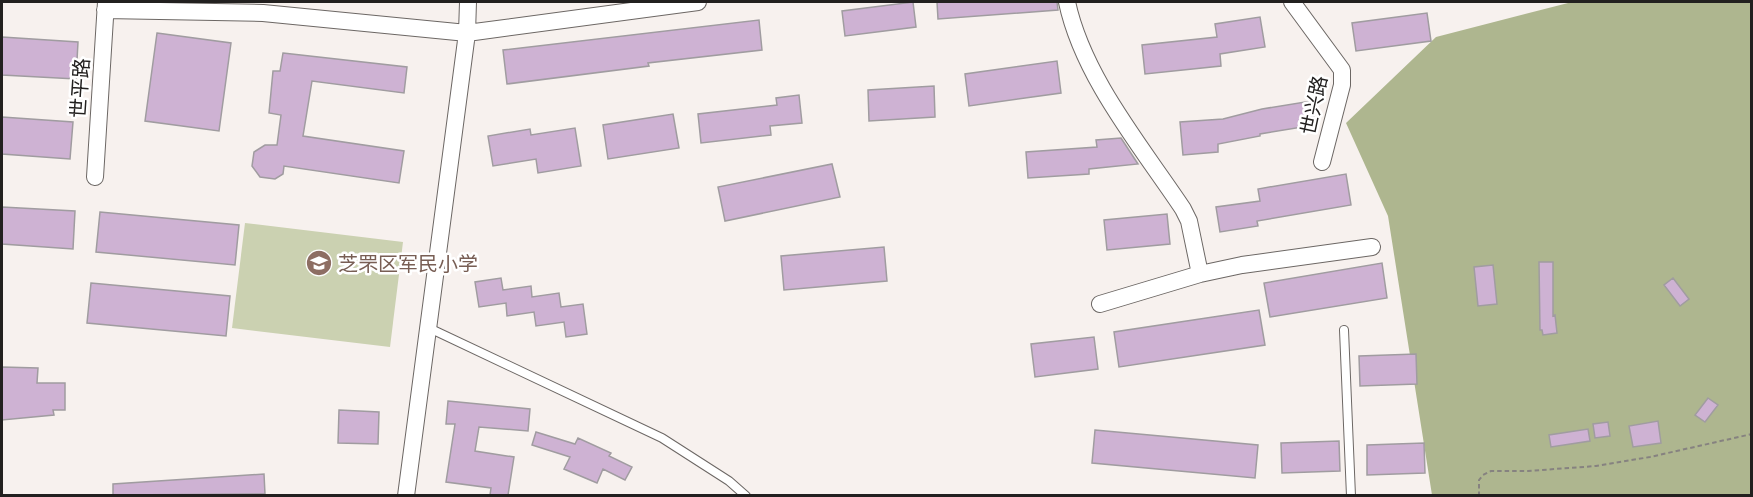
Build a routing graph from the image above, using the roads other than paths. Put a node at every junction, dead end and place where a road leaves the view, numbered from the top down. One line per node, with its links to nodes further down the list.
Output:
1 (468, 2): 6 (street)
2 (698, 2): 6 (street)
3 (1067, 2): 10 (street)
4 (1292, 2): 7 (street, 世兴路)
5 (106, 6): 6 (street); 8 (street, 世平路)
6 (467, 33): 12 (street)
7 (1322, 162)
8 (95, 177)
9 (1372, 246): 10 (street)
10 (1200, 274): 11 (street)
11 (1100, 304)
12 (429, 328): 14 (street); 15 (lane)
13 (1344, 330): 16 (lane)
14 (406, 495)
15 (746, 495)
16 (1351, 495)

